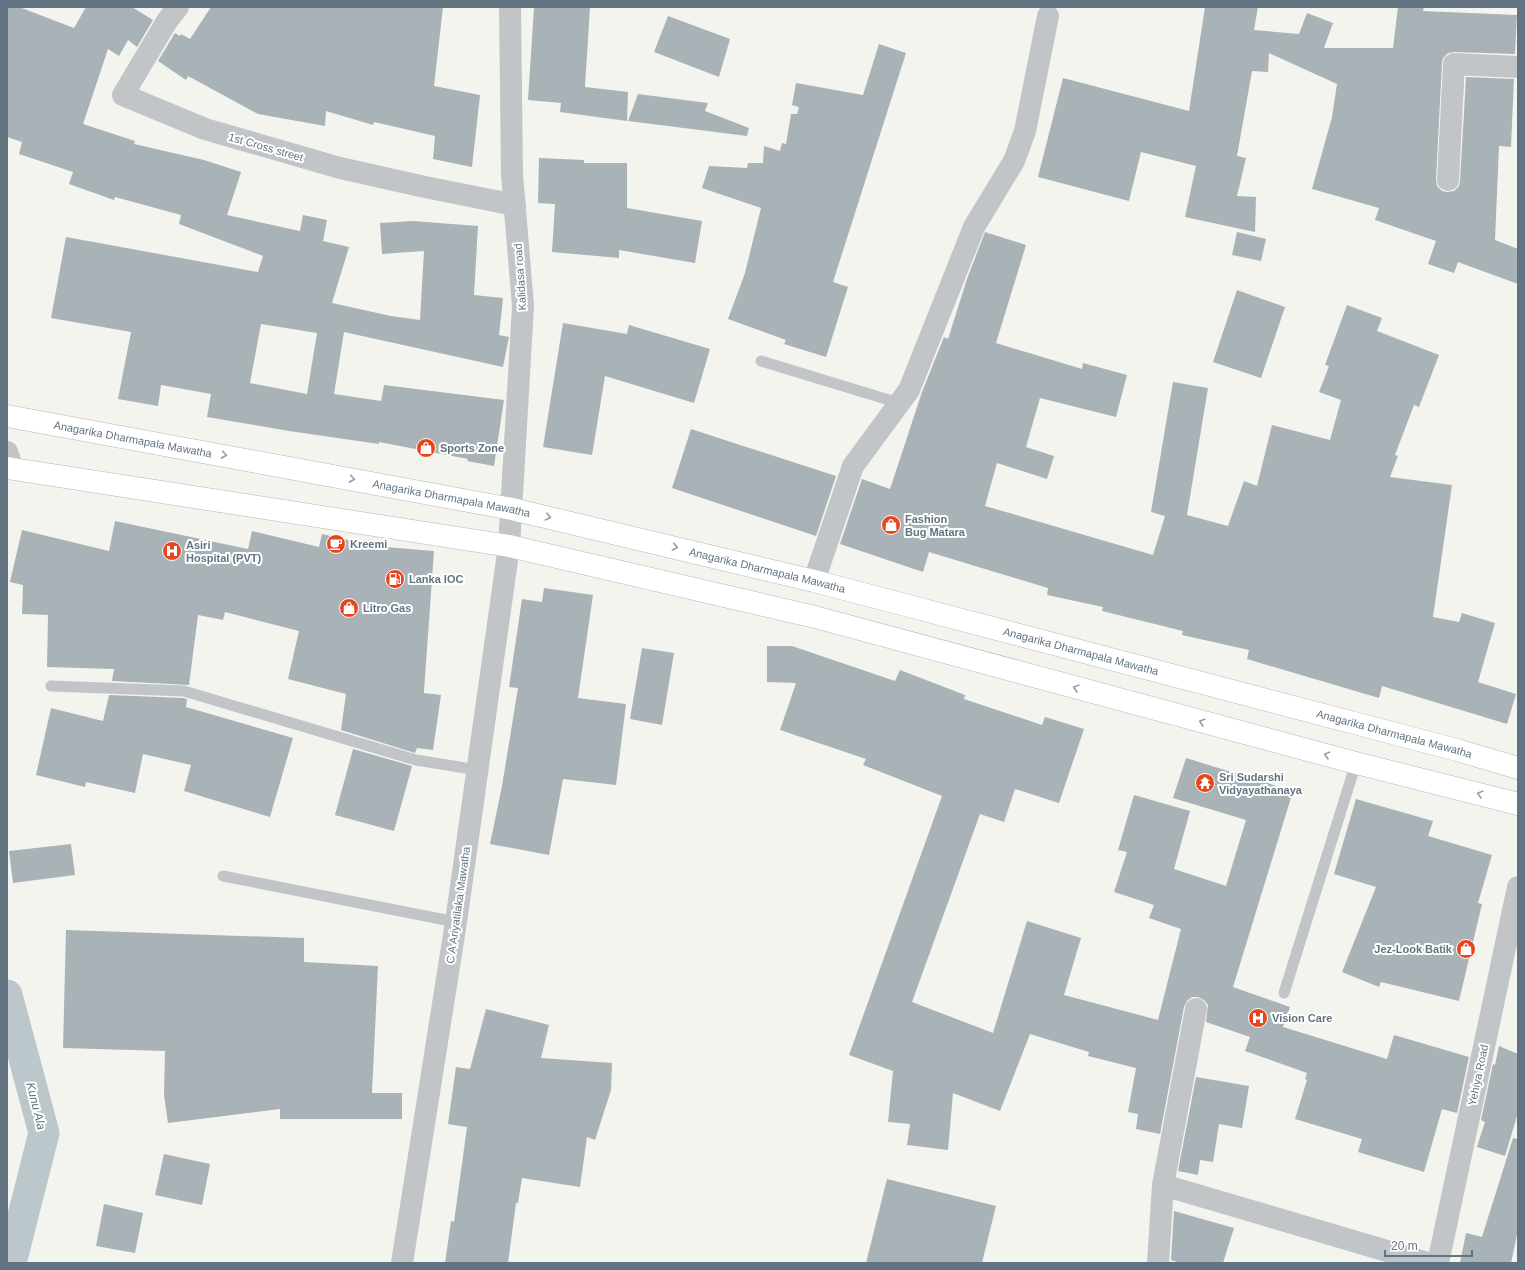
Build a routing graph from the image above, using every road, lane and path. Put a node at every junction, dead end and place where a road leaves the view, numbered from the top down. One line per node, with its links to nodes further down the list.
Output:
1 (178, 7): 6 (street, 1st Cross street)
2 (510, 7): 6 (street, Kalidasa road)
3 (1048, 16): 8 (street)
4 (1518, 67): 5 (street)
5 (1448, 180)
6 (515, 205): 11 (street, Kalidasa road)
7 (761, 361): 8 (lane)
8 (899, 403): 13 (street)
9 (7, 416): 11 (highway, Anagarika Dharmapala Mawatha, one-way to 11)
10 (9, 464): 12 (highway)
11 (512, 509): 12 (street, Kalidasa road); 13 (highway, Anagarika Dharmapala Mawatha, one-way to 13)
12 (509, 546): 15 (highway, one-way to 12); 17 (street, C A Ariyatilaka Mawatha)
13 (814, 581): 16 (highway, Anagarika Dharmapala Mawatha)
14 (50, 686): 17 (lane)
15 (1356, 763): 18 (highway, one-way to 15); 22 (lane)
16 (1518, 768)
17 (478, 770): 21 (street, C A Ariyatilaka Mawatha)
18 (1518, 804)
19 (223, 876): 21 (lane)
20 (1518, 887): 28 (street, Yehiya Road)
21 (456, 922): 25 (street, C A Ariyatilaka Mawatha)
22 (1284, 993)
23 (1196, 1009): 24 (street)
24 (1163, 1185): 26 (street); 27 (street)
25 (402, 1263)
26 (1158, 1263)
27 (1428, 1263)
28 (1438, 1263)

